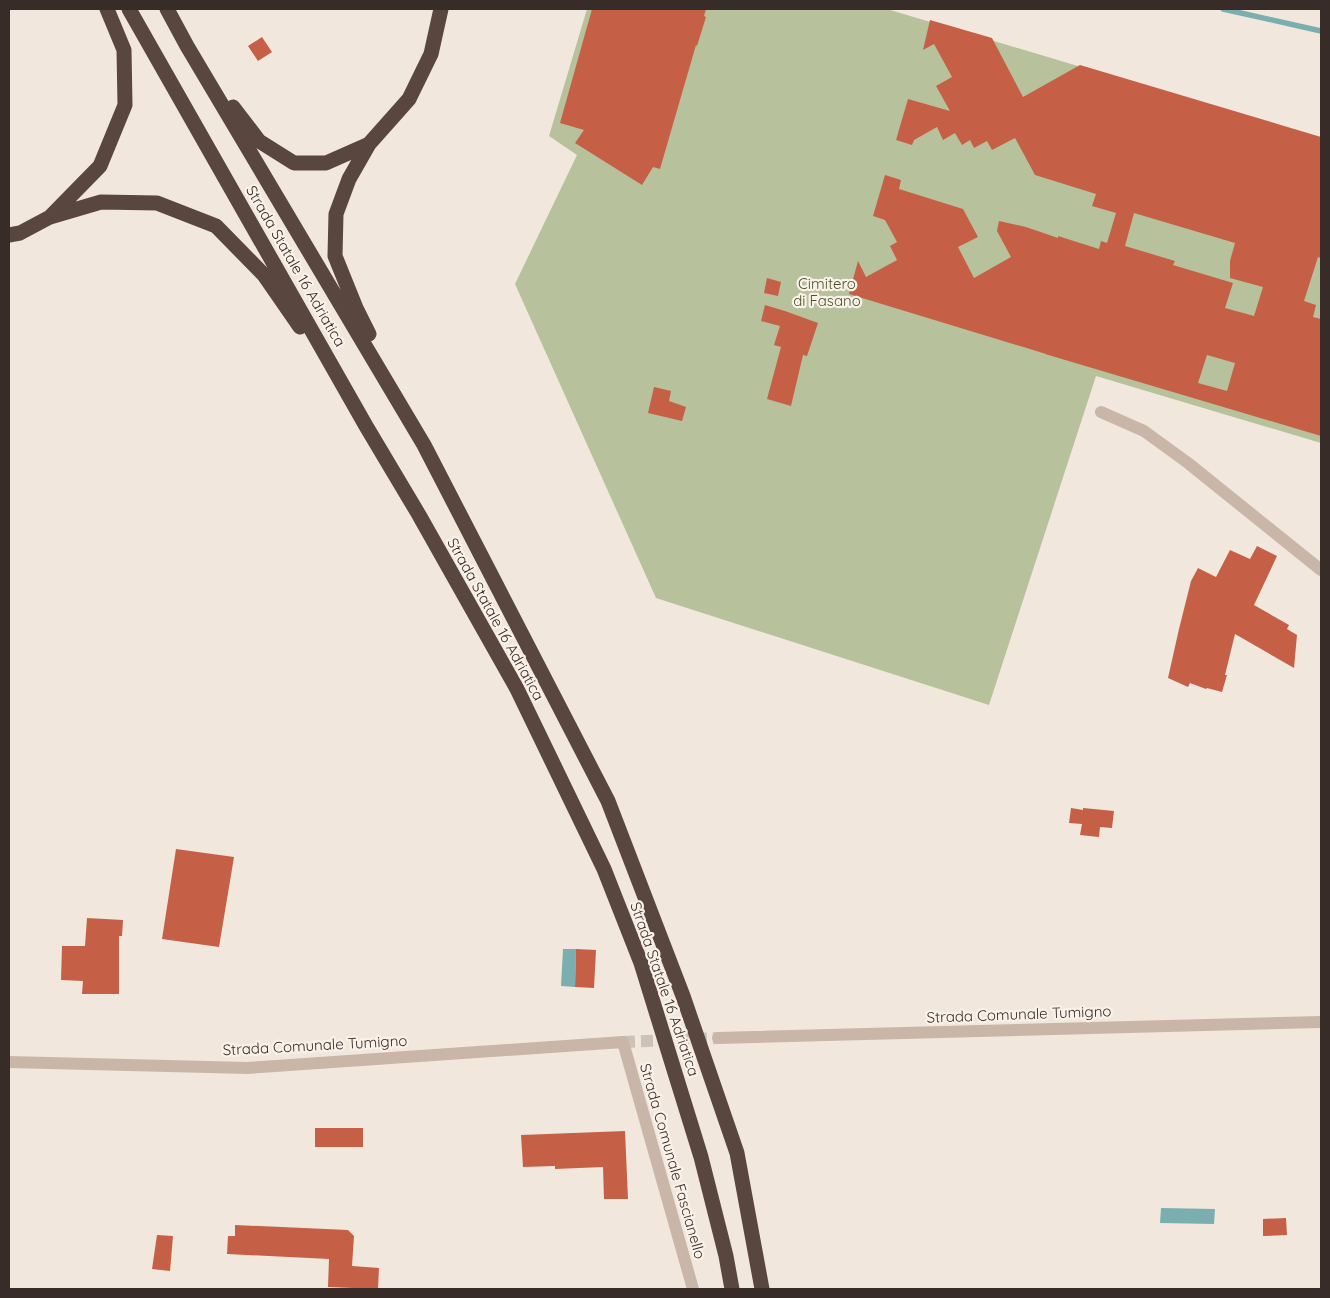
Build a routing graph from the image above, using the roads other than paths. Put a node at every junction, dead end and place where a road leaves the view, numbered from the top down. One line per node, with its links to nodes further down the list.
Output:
1 (107, 9): 7 (highway)
2 (129, 9): 10 (highway, Strada Statale 16 Adriatica)
3 (167, 9): 5 (highway, Strada Statale 16 Adriatica)
4 (441, 9): 6 (highway)
5 (187, 46): 6 (highway); 11 (highway, Strada Statale 16 Adriatica)
6 (369, 144): 11 (highway)
7 (50, 217): 8 (highway); 10 (highway)
8 (9, 235)
9 (1101, 412): 12 (street)
10 (366, 426): 18 (highway, Strada Statale 16 Adriatica)
11 (424, 444): 19 (highway, Strada Statale 16 Adriatica)
12 (1321, 570)
13 (1321, 1022): 14 (street, Strada Comunale Tumigno)
14 (718, 1038)
15 (623, 1042): 16 (street, Strada Comunale Tumigno); 17 (street, Strada Comunale Fascianello)
16 (9, 1062)
17 (693, 1289)
18 (732, 1289)
19 (762, 1289)

